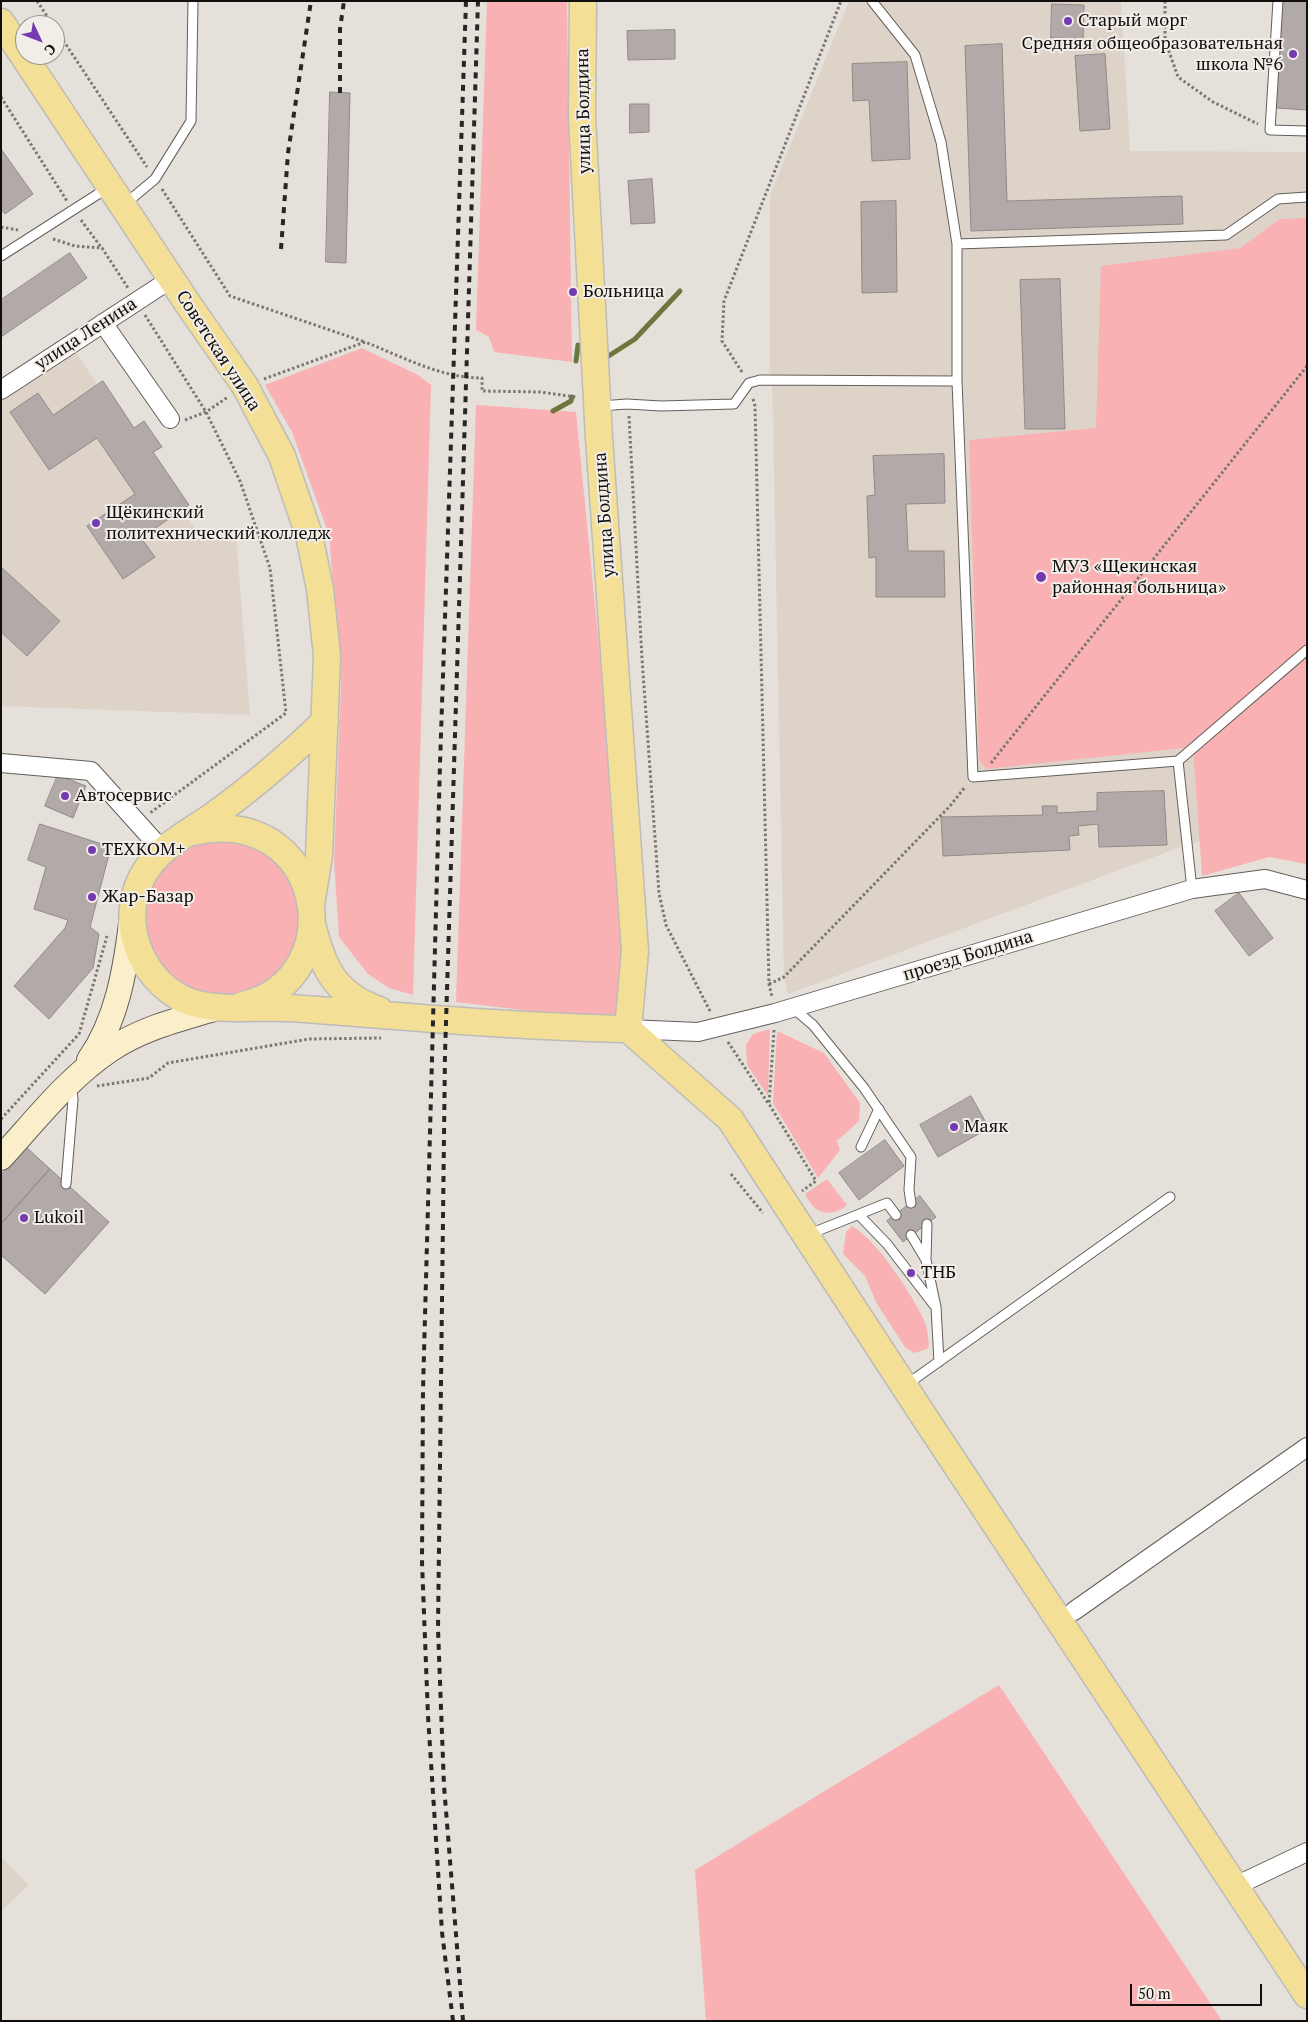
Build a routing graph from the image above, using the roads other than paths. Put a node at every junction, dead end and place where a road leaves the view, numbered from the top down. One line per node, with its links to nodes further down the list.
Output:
1 (193, 1): 7 (lane)
2 (583, 1): 15 (main road, улица Болдина)
3 (872, 1): 9 (lane)
4 (1278, 1): 6 (lane)
5 (1, 22): 7 (main road, Советская улица)
6 (1307, 131)
7 (116, 196): 10 (lane); 11 (main road, Советская улица)
8 (1307, 197): 9 (lane)
9 (956, 244): 13 (lane)
10 (1, 256)
11 (171, 279): 12 (street, улица Ленина); 18 (main road, Советская улица)
12 (103, 323): 14 (street, улица Ленина); 16 (street)
13 (957, 381): 15 (lane); 19 (lane)
14 (1, 390)
15 (598, 401): 29 (main road, улица Болдина)
16 (175, 421)
17 (1307, 650): 19 (lane)
18 (325, 721): 21 (main road); 25 (main road, Советская улица)
19 (1178, 761): 22 (lane)
20 (1, 763): 21 (street)
21 (170, 845): 24 (main road); 25 (main road)
22 (1192, 889): 23 (street, проезд Болдина); 27 (street, проезд Болдина)
23 (1307, 890)
24 (132, 912): 26 (main road); 30 (street)
25 (312, 914): 26 (main road, Советская улица); 28 (main road)
26 (226, 1007): 28 (main road); 30 (street)
27 (793, 1008): 29 (street, проезд Болдина); 31 (lane)
28 (389, 1027): 29 (main road)
29 (628, 1029): 41 (main road)
30 (74, 1085): 33 (street); 34 (lane)
31 (879, 1109): 32 (lane); 36 (lane)
32 (861, 1147)
33 (1, 1158)
34 (66, 1184)
35 (1170, 1197): 44 (lane)
36 (911, 1203)
37 (859, 1215): 38 (lane); 41 (lane); 43 (lane)
38 (896, 1215)
39 (927, 1224): 42 (lane)
40 (912, 1235): 42 (lane)
41 (806, 1236): 45 (main road)
42 (926, 1260): 43 (lane)
43 (936, 1308): 44 (lane)
44 (939, 1362): 45 (lane)
45 (904, 1387): 50 (main road)
46 (1307, 1447): 47 (street)
47 (1074, 1611)
48 (1307, 1852): 49 (street)
49 (1244, 1882)
50 (1307, 1995)

